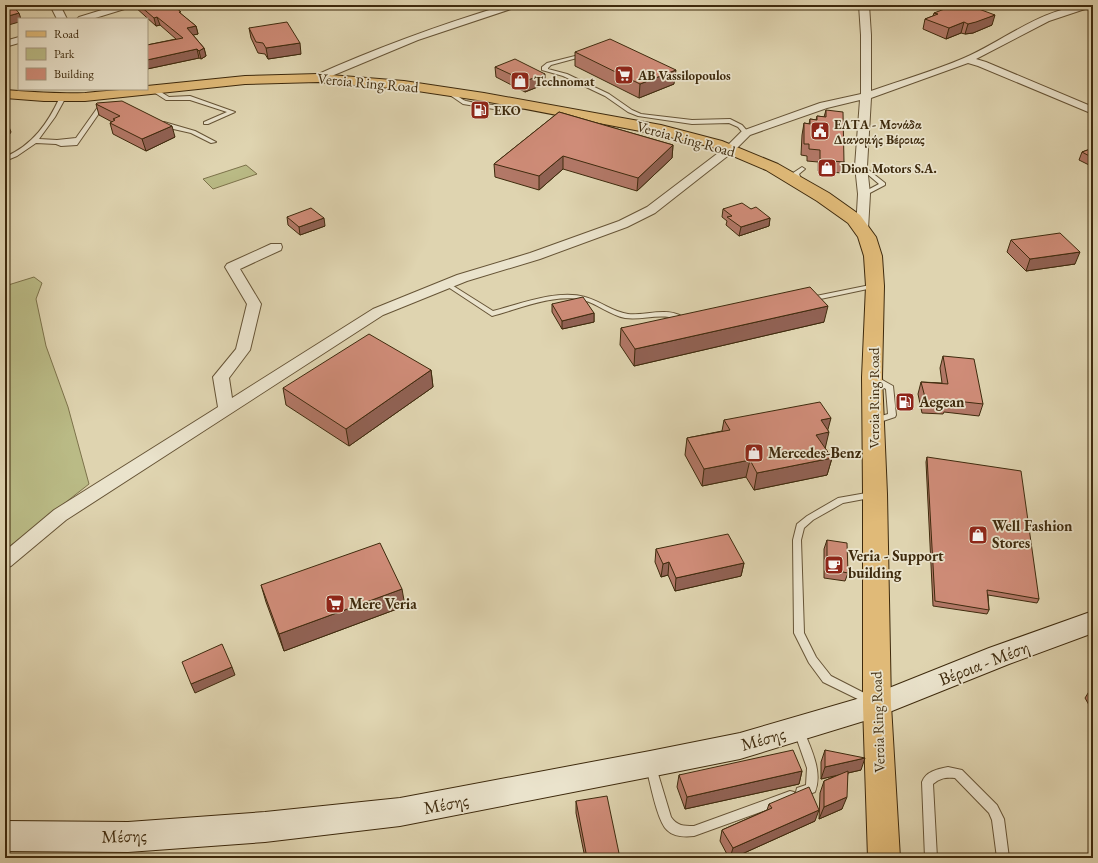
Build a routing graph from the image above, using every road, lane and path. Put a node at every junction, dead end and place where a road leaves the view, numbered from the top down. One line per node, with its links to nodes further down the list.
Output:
1 (55, 5): 6 (street)
2 (128, 5): 7 (street)
3 (514, 5): 12 (street)
4 (864, 5): 15 (street)
5 (1088, 5): 11 (street)
6 (62, 18)
7 (85, 18)
8 (18, 40): 9 (street)
9 (5, 44)
10 (575, 57): 21 (lane)
11 (967, 60): 15 (street); 18 (street)
12 (318, 78): 13 (main road, Verοia Ring Road); 24 (main road, Verοia Ring Road)
13 (154, 90): 16 (main road, Verοia Ring Road); 20 (lane)
14 (5, 94): 16 (main road, Verοia Ring Road)
15 (866, 96): 21 (street); 26 (street)
16 (63, 98): 22 (lane)
17 (115, 104): 22 (lane)
18 (1093, 112)
19 (159, 121): 23 (lane)
20 (206, 123)
21 (746, 134): 24 (street)
22 (36, 141): 25 (lane)
23 (213, 142)
24 (730, 150): 28 (main road, Verοia Ring Road); 30 (street)
25 (5, 159)
26 (861, 166): 27 (street); 27 (lane)
27 (864, 194): 28 (street)
28 (862, 229): 31 (main road, Verοia Ring Road)
29 (276, 247): 34 (street)
30 (447, 284): 33 (lane); 34 (street)
31 (875, 286): 32 (lane); 35 (main road, Verοia Ring Road)
32 (805, 300)
33 (688, 323)
34 (226, 409): 36 (street)
35 (875, 494): 38 (main road, Verοia Ring Road); 38 (lane)
36 (5, 561)
37 (1093, 622): 38 (street, Βέροια - Μέση)
38 (877, 705): 39 (street, Μέσης); 42 (main road, Verοia Ring Road)
39 (798, 728): 40 (street, Μέσης); 40 (lane)
40 (650, 764): 41 (street, Μέσης)
41 (5, 836)
42 (884, 858)
43 (931, 858): 44 (lane)
44 (1003, 858)

